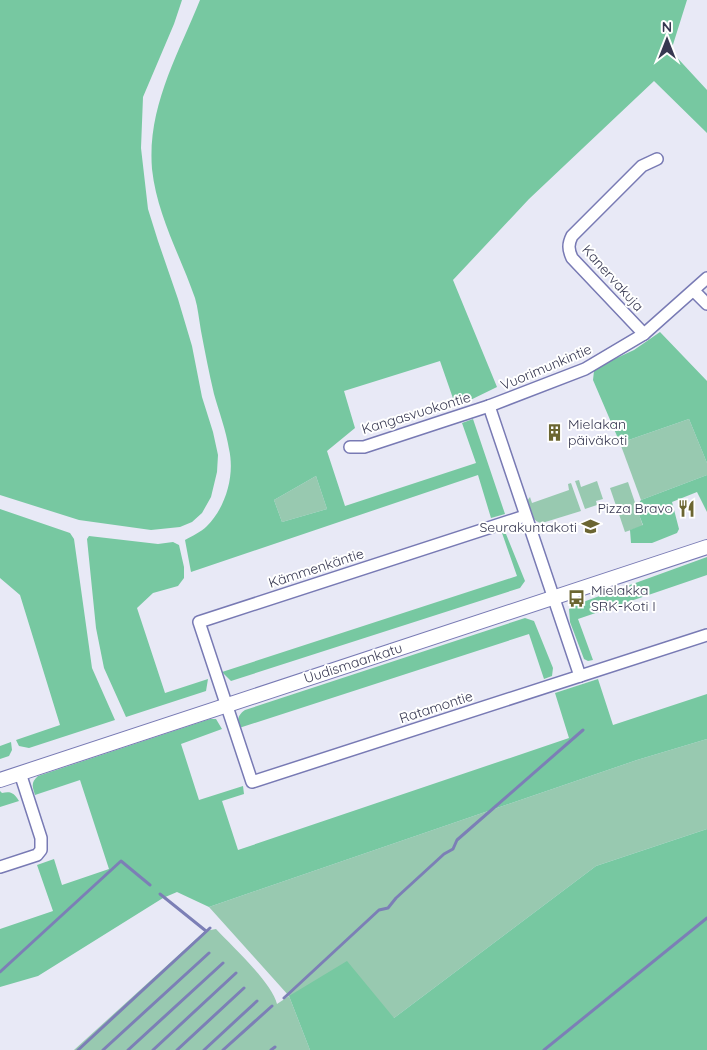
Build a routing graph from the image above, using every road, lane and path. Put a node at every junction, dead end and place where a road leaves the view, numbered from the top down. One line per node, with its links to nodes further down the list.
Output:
1 (657, 159): 5 (street, Kanervakuja)
2 (707, 278): 3 (street, Vuorimunkintie)
3 (694, 291): 4 (street); 5 (street, Vuorimunkintie)
4 (707, 304)
5 (644, 334): 6 (street, Vuorimunkintie)
6 (489, 406): 7 (street, Kangasvuokontie); 8 (street)
7 (350, 447)
8 (525, 516): 10 (street); 13 (street, Kämmenkäntie)
9 (707, 547): 10 (street, Uudismaankatu)
10 (553, 598): 12 (street); 13 (street, Uudismaankatu)
11 (707, 635): 12 (street, Ratamontie)
12 (580, 676): 13 (street, Ratamontie)
13 (226, 705): 14 (street, Uudismaankatu)
14 (20, 773): 15 (street, Uudismaankatu); 16 (street)
15 (0, 780)
16 (0, 867)

